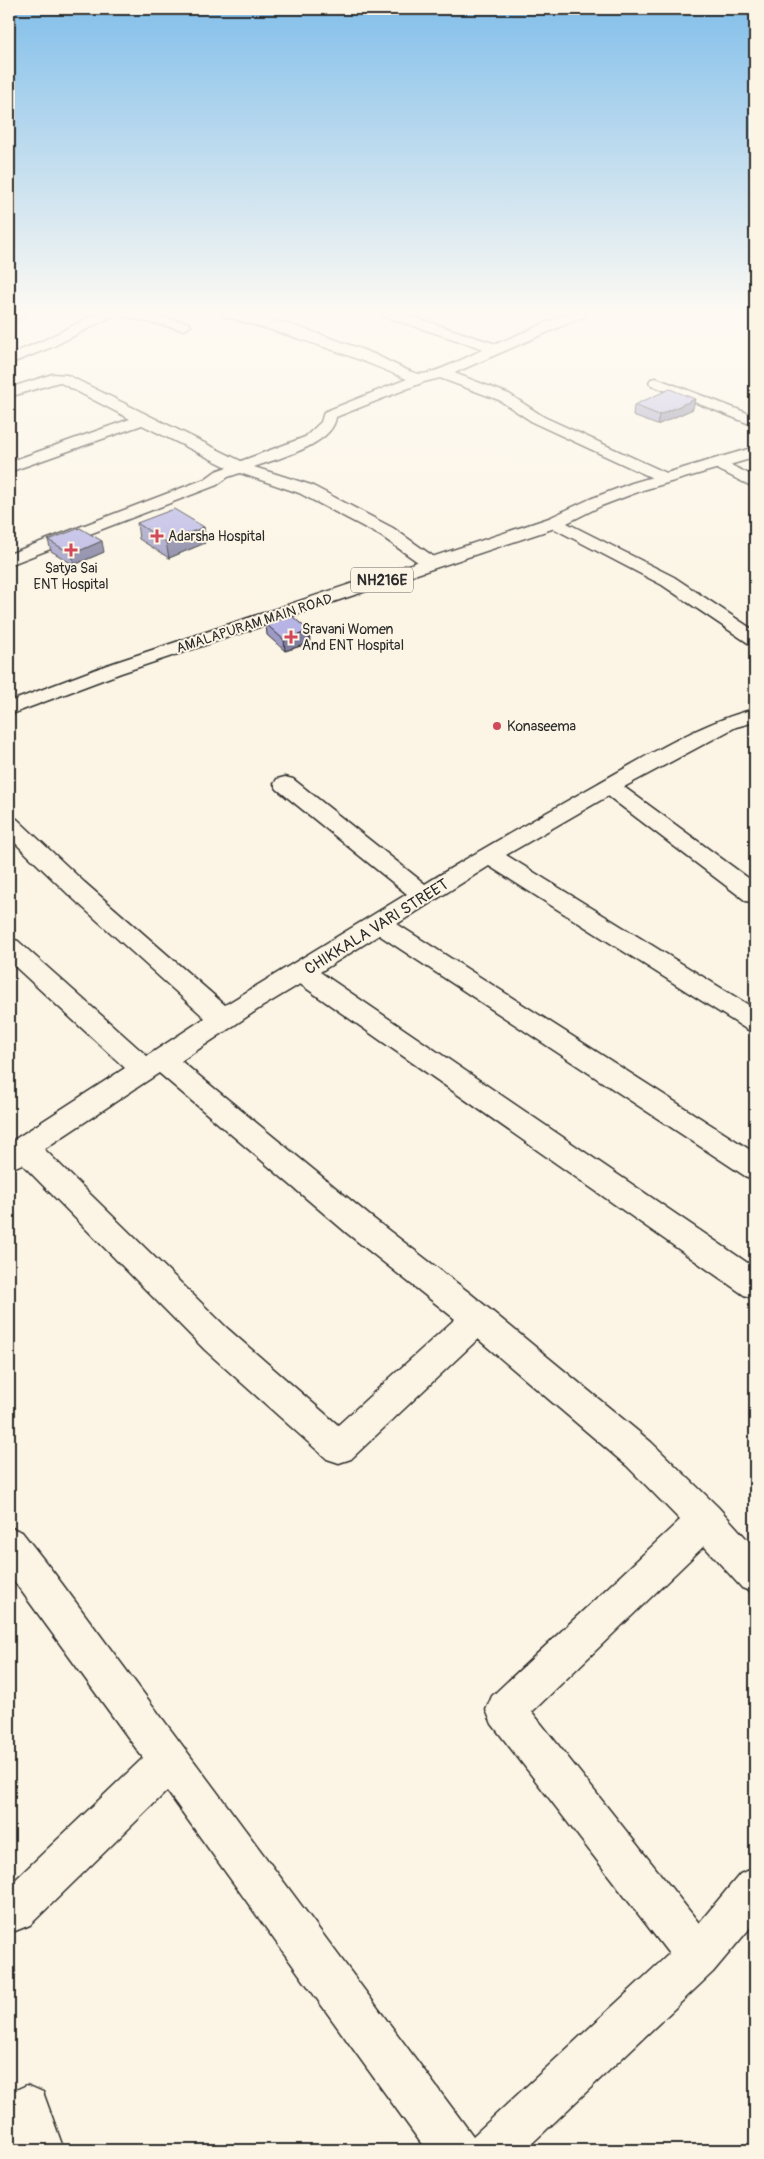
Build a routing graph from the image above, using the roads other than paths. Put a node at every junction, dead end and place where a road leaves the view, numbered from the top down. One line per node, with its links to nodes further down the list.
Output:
1 (134, 414): 5 (main road)
2 (332, 414): 10 (main road)
3 (529, 414): 11 (main road)
4 (737, 414): 6 (main road)
5 (144, 419): 9 (main road); 10 (main road)
6 (755, 421)
7 (755, 452): 8 (main road, AMALAPURAM MAIN ROAD / NH216E)
8 (720, 464): 11 (main road, AMALAPURAM MAIN ROAD / NH216E); 12 (main road)
9 (9, 467)
10 (243, 467): 14 (main road); 15 (main road)
11 (665, 478): 13 (main road, AMALAPURAM MAIN ROAD / NH216E)
12 (755, 483)
13 (555, 522): 15 (main road, AMALAPURAM MAIN ROAD / NH216E); 16 (main road)
14 (9, 560)
15 (431, 563): 17 (main road, AMALAPURAM MAIN ROAD / NH216E)
16 (755, 638)
17 (9, 709)
18 (755, 714): 20 (main road, CHIKKALA VARI STREET)
19 (285, 784): 23 (main road)
20 (609, 786): 22 (main road, CHIKKALA VARI STREET); 24 (main road)
21 (9, 824): 28 (main road)
22 (489, 855): 23 (main road, CHIKKALA VARI STREET); 29 (main road)
23 (424, 896): 25 (main road, CHIKKALA VARI STREET)
24 (755, 896)
25 (378, 923): 27 (main road, CHIKKALA VARI STREET); 32 (main road)
26 (9, 948): 30 (main road)
27 (301, 972): 28 (main road, CHIKKALA VARI STREET); 33 (main road)
28 (223, 1019): 30 (main road, CHIKKALA VARI STREET)
29 (755, 1022)
30 (153, 1065): 31 (main road, CHIKKALA VARI STREET); 34 (main road)
31 (16, 1153): 34 (main road)
32 (755, 1168)
33 (755, 1285)
34 (477, 1319): 35 (main road)
35 (705, 1520): 37 (main road); 41 (main road)
36 (9, 1545): 38 (main road)
37 (755, 1575)
38 (169, 1761): 40 (main road); 44 (main road)
39 (755, 1889): 41 (main road)
40 (9, 1900)
41 (698, 1957): 45 (main road)
42 (9, 2122): 43 (main road)
43 (40, 2150)
44 (455, 2150)
45 (491, 2150)

